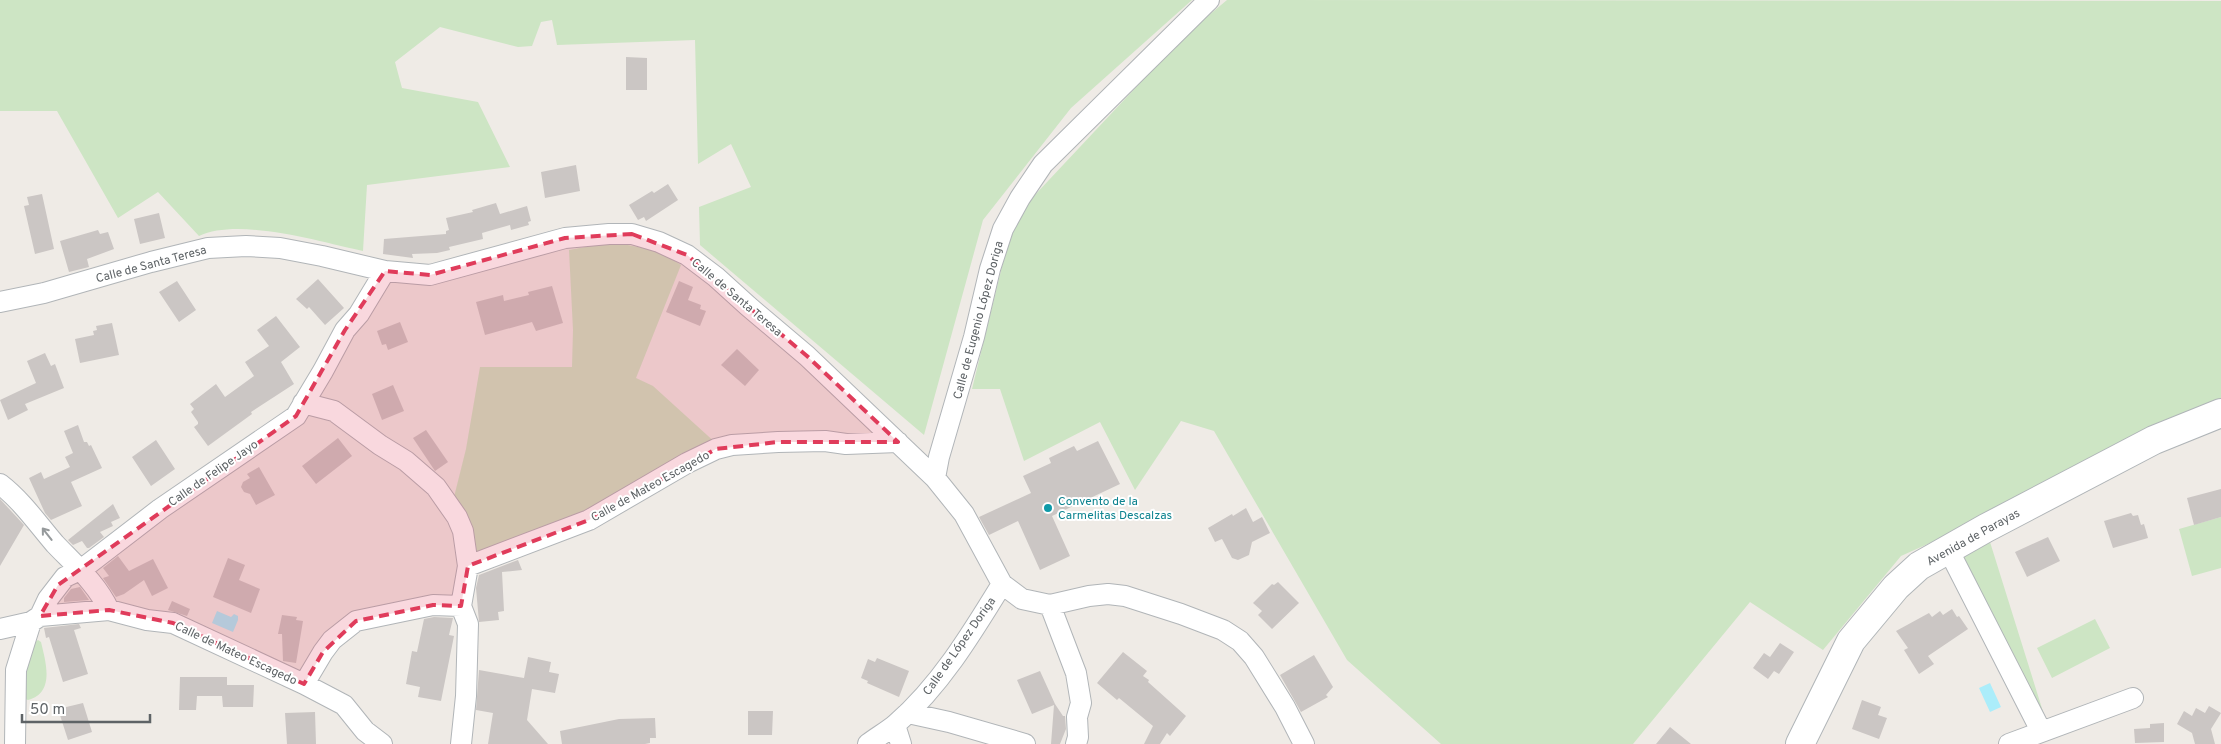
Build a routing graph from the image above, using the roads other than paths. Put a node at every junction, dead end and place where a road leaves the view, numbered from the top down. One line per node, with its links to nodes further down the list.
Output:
1 (1208, 0): 7 (street, Calle de Eugenio López Doriga)
2 (385, 271): 3 (street, Calle de Santa Teresa); 4 (street, Calle de Felipe Jayo); 6 (street, Calle de Santa Teresa)
3 (0, 302)
4 (303, 403): 10 (street); 11 (street, Calle de Felipe Jayo)
5 (2221, 413): 9 (street, Avenida de Parayas)
6 (898, 442): 7 (street, Calle de Santa Teresa); 10 (street, Calle de Mateo Escagedo)
7 (936, 478): 12 (street, Calle de Santa Teresa)
8 (0, 484): 11 (street, one-way to 8)
9 (1948, 549): 21 (street); 30 (street, Avenida de Parayas)
10 (468, 566): 14 (street)
11 (80, 569): 15 (street); 16 (street, Calle de Felipe Jayo)
12 (1002, 584): 13 (street, Calle de Santa Teresa); 20 (street, Calle de López Doriga)
13 (1050, 605): 28 (street); 29 (street, Calle de Santa Teresa)
14 (461, 606): 18 (street, Calle de Mateo Escagedo); 24 (street)
15 (109, 610): 16 (street, Calle de Mateo Escagedo); 18 (street, Calle de Mateo Escagedo)
16 (36, 619): 17 (street); 22 (street, Calle de Felipe Jayo)
17 (0, 629)
18 (304, 684): 23 (street, Calle de Mateo Escagedo)
19 (2132, 698): 21 (street)
20 (901, 719): 25 (street, Calle de López Doriga); 26 (street); 27 (street)
21 (2041, 731): 31 (street)
22 (15, 744)
23 (382, 744)
24 (461, 744)
25 (868, 744)
26 (902, 744)
27 (1025, 744)
28 (1076, 744)
29 (1304, 744)
30 (1800, 744)
31 (2008, 744)

